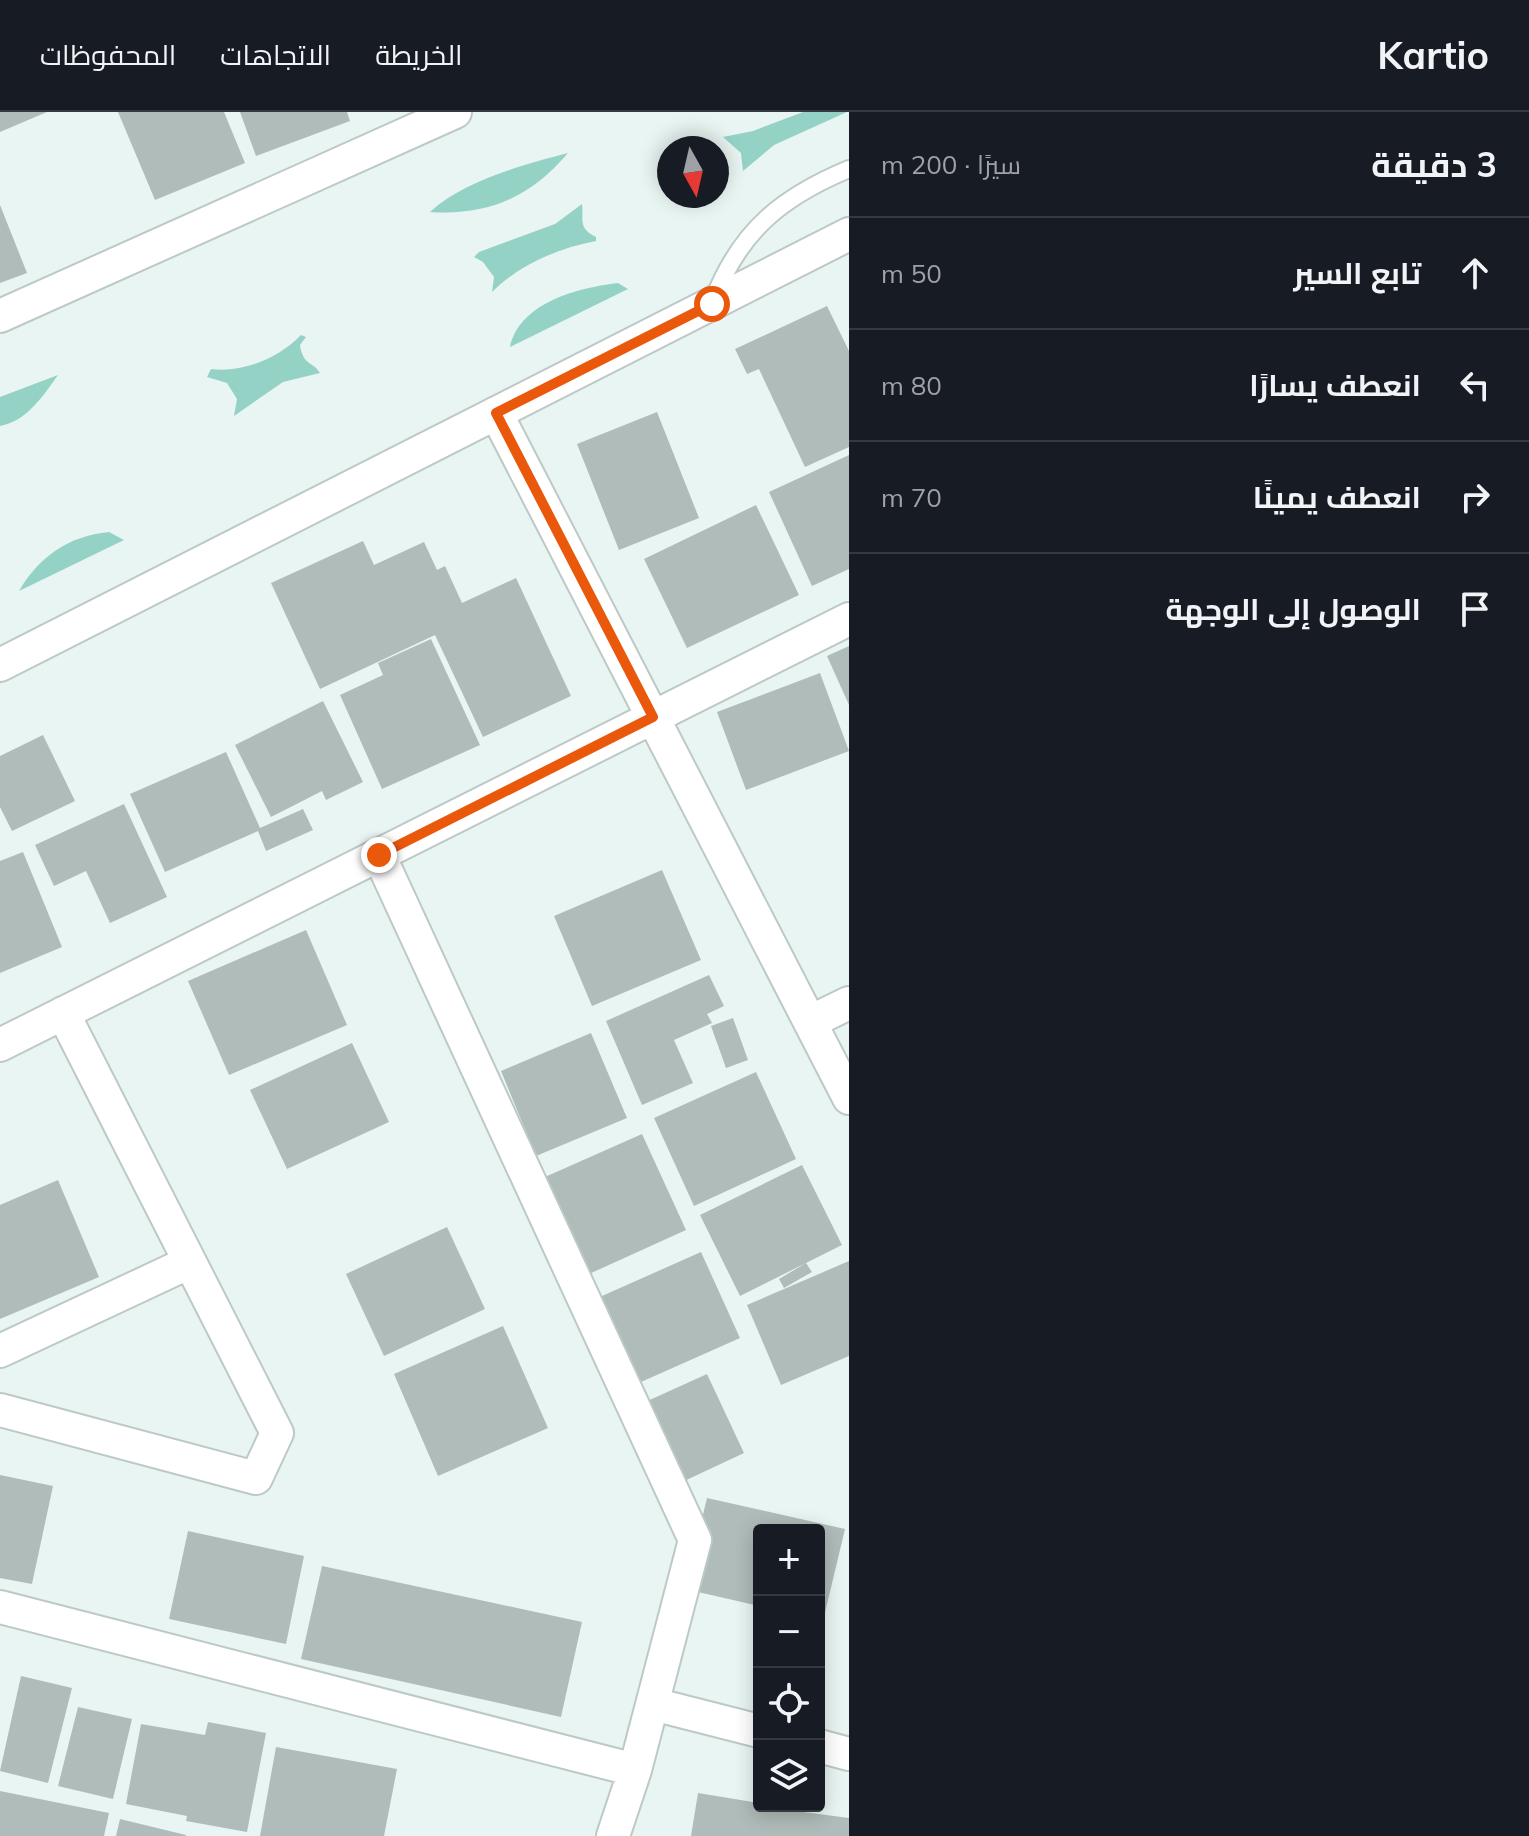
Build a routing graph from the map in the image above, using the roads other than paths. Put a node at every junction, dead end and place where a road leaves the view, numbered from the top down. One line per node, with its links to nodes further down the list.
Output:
1 (455, 112): 5 (street)
2 (849, 169): 4 (lane)
3 (849, 234): 4 (street)
4 (712, 304): 6 (street)
5 (0, 316)
6 (496, 413): 8 (street); 9 (street)
7 (849, 619): 9 (street)
8 (0, 665)
9 (653, 717): 10 (street); 13 (street)
10 (379, 855): 12 (street); 20 (street)
11 (849, 1003): 13 (street)
12 (63, 1013): 14 (street); 16 (street)
13 (810, 1022): 15 (street)
14 (0, 1045)
15 (849, 1098)
16 (190, 1262): 17 (street); 18 (street)
17 (0, 1351)
18 (0, 1410)
19 (0, 1607): 24 (street)
20 (653, 1704): 21 (street); 24 (street)
21 (753, 1729)
22 (825, 1748): 23 (street)
23 (849, 1754)
24 (635, 1770): 25 (street)
25 (613, 1836)

